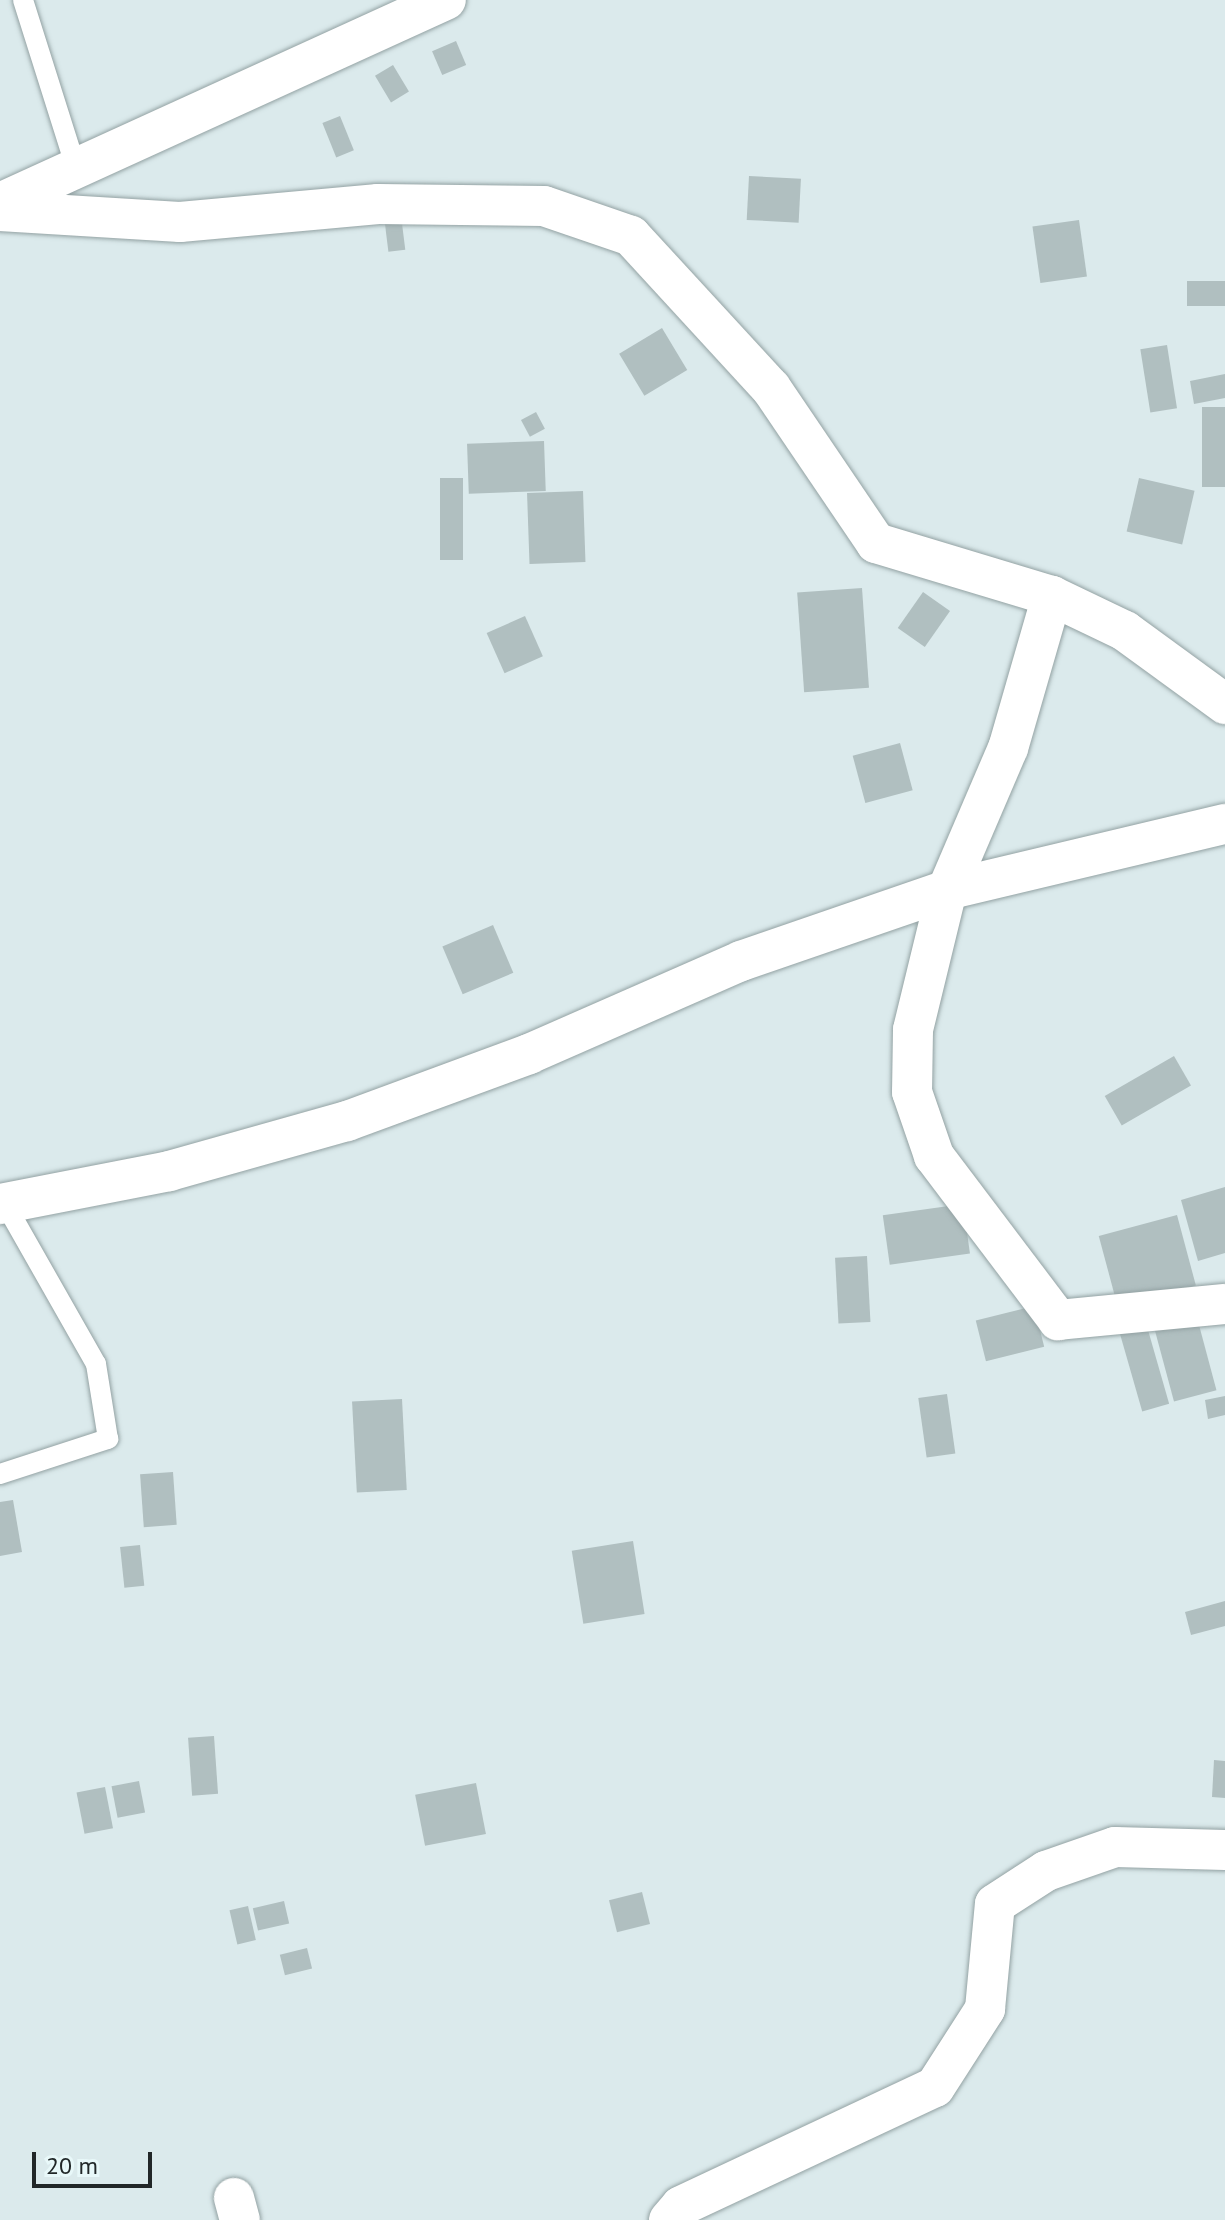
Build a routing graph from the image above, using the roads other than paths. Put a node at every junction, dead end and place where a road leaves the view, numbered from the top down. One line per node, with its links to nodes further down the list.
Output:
1 (23, 0): 3 (lane)
2 (446, 0): 3 (street)
3 (76, 168): 4 (street)
4 (0, 203)
5 (0, 211): 6 (street)
6 (1052, 596): 7 (street); 9 (street)
7 (1225, 704)
8 (1225, 824): 9 (street)
9 (947, 890): 10 (street); 11 (street)
10 (2, 1203): 12 (lane)
11 (1225, 1304)
12 (0, 1474)
13 (1225, 1850): 14 (street)
14 (669, 2220)

